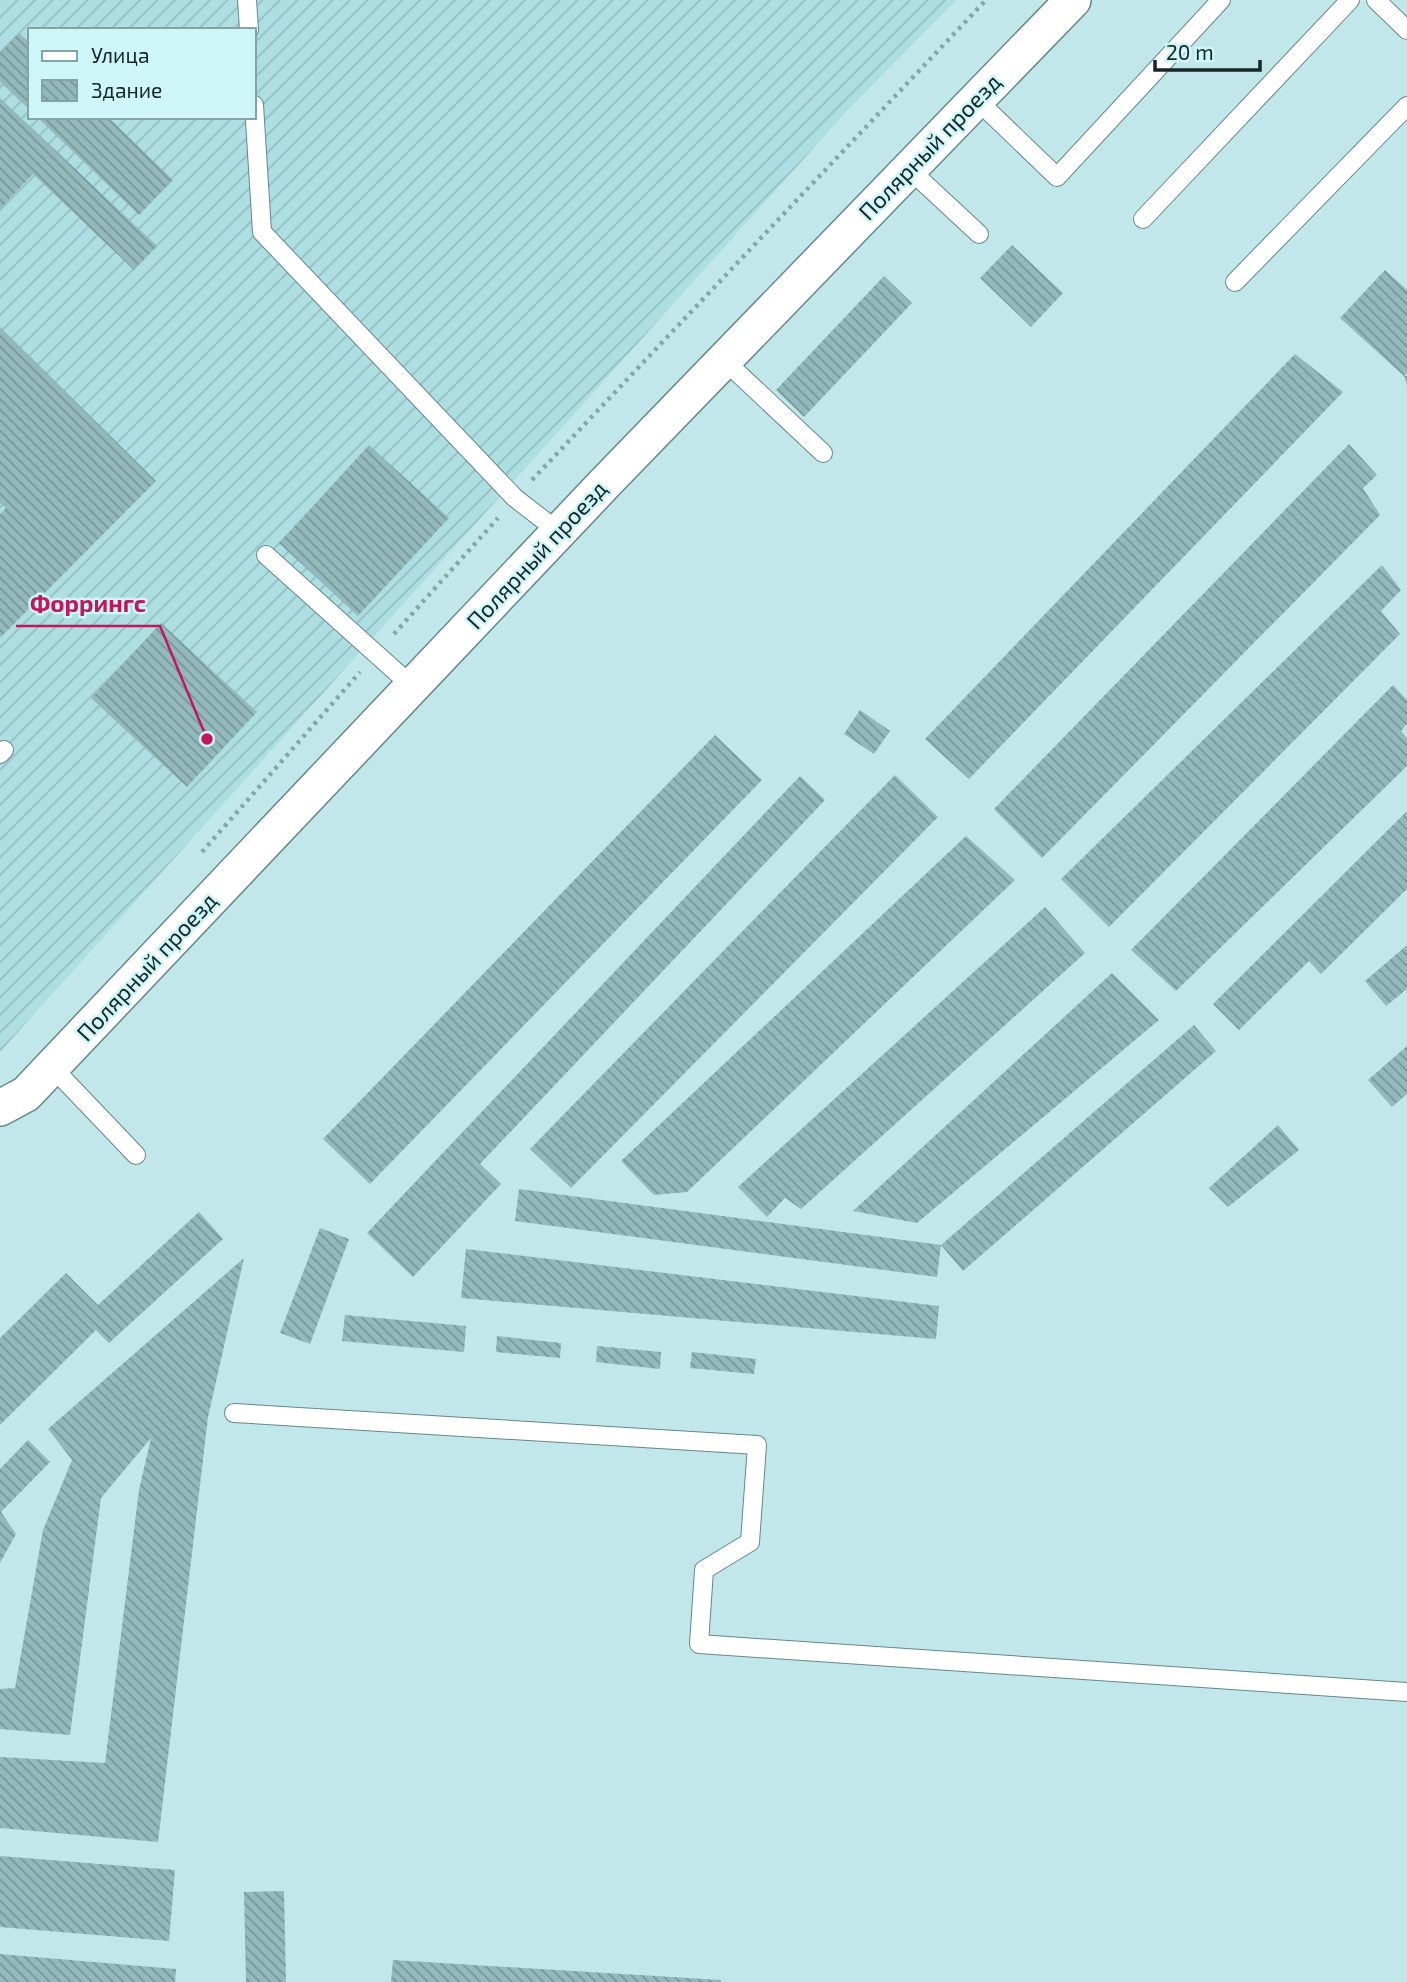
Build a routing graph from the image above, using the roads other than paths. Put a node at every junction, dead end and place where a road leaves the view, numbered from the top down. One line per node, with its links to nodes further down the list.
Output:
1 (247, 0): 6 (lane)
2 (1073, 0): 8 (street, Полярный проезд)
3 (1221, 0): 8 (lane)
4 (1350, 0): 12 (lane)
5 (1376, 0): 7 (lane)
6 (249, 28)
7 (1407, 30)
8 (976, 99): 11 (street, Полярный проезд)
9 (1407, 106): 14 (lane)
10 (255, 119): 17 (lane)
11 (909, 169): 13 (lane); 15 (street, Полярный проезд)
12 (1143, 219)
13 (979, 234)
14 (1235, 282)
15 (724, 360): 16 (lane); 17 (street, Полярный проезд)
16 (823, 453)
17 (559, 533): 19 (street, Полярный проезд)
18 (266, 555): 19 (lane)
19 (412, 687): 20 (street, Полярный проезд)
20 (52, 1067): 21 (street, Полярный проезд); 23 (lane)
21 (13, 1101): 22 (lane)
22 (0, 1121)
23 (136, 1154)
24 (234, 1413): 25 (lane)
25 (1407, 1692)

